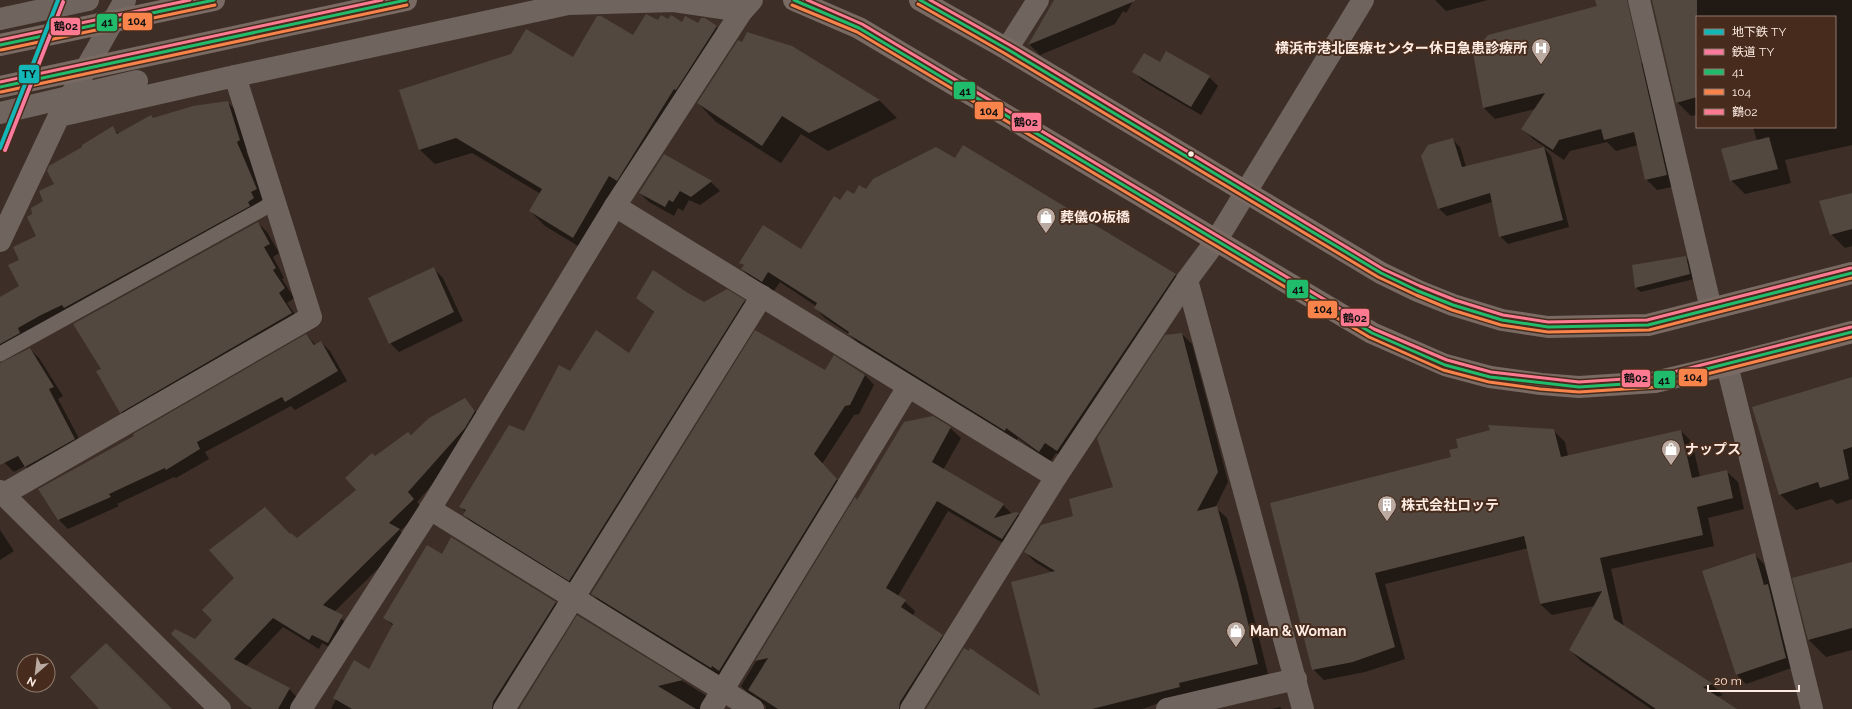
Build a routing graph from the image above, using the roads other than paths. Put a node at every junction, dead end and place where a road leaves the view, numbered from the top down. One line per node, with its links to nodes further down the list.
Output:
1 (88, 0): 11 (street)
2 (125, 0): 18 (street)
3 (214, 0): 12 (main road)
4 (406, 0): 16 (main road)
5 (794, 0): 23 (main road)
6 (920, 0): 13 (main road)
7 (1038, 0): 13 (street)
8 (1363, 0): 19 (street)
9 (1639, 0): 27 (street)
10 (747, 5): 14 (street); 21 (street)
11 (0, 19)
12 (0, 45)
13 (1007, 49): 19 (main road)
14 (235, 76): 18 (street); 20 (street)
15 (137, 81): 17 (street)
16 (0, 87)
17 (0, 112)
18 (59, 116): 22 (street)
19 (1246, 191): 23 (street); 27 (main road)
20 (275, 202): 29 (lane); 33 (street)
21 (615, 206): 26 (street); 34 (street)
22 (0, 241)
23 (1216, 241): 25 (street); 30 (main road)
24 (1852, 273): 27 (main road)
25 (1187, 280): 32 (street); 36 (street)
26 (762, 296): 31 (street); 35 (street)
27 (1711, 309)
28 (1852, 332): 30 (main road)
29 (0, 354)
30 (1727, 365): 46 (street)
31 (908, 386): 32 (street); 37 (street)
32 (1056, 477): 43 (street)
33 (2, 492): 38 (street)
34 (430, 509): 35 (street); 39 (street)
35 (574, 598): 37 (street); 40 (street)
36 (1296, 679): 44 (street); 45 (street)
37 (722, 690): 41 (street); 42 (street)
38 (220, 709)
39 (301, 709)
40 (504, 709)
41 (711, 709)
42 (753, 709)
43 (911, 709)
44 (1167, 709)
45 (1303, 709)
46 (1812, 709)

